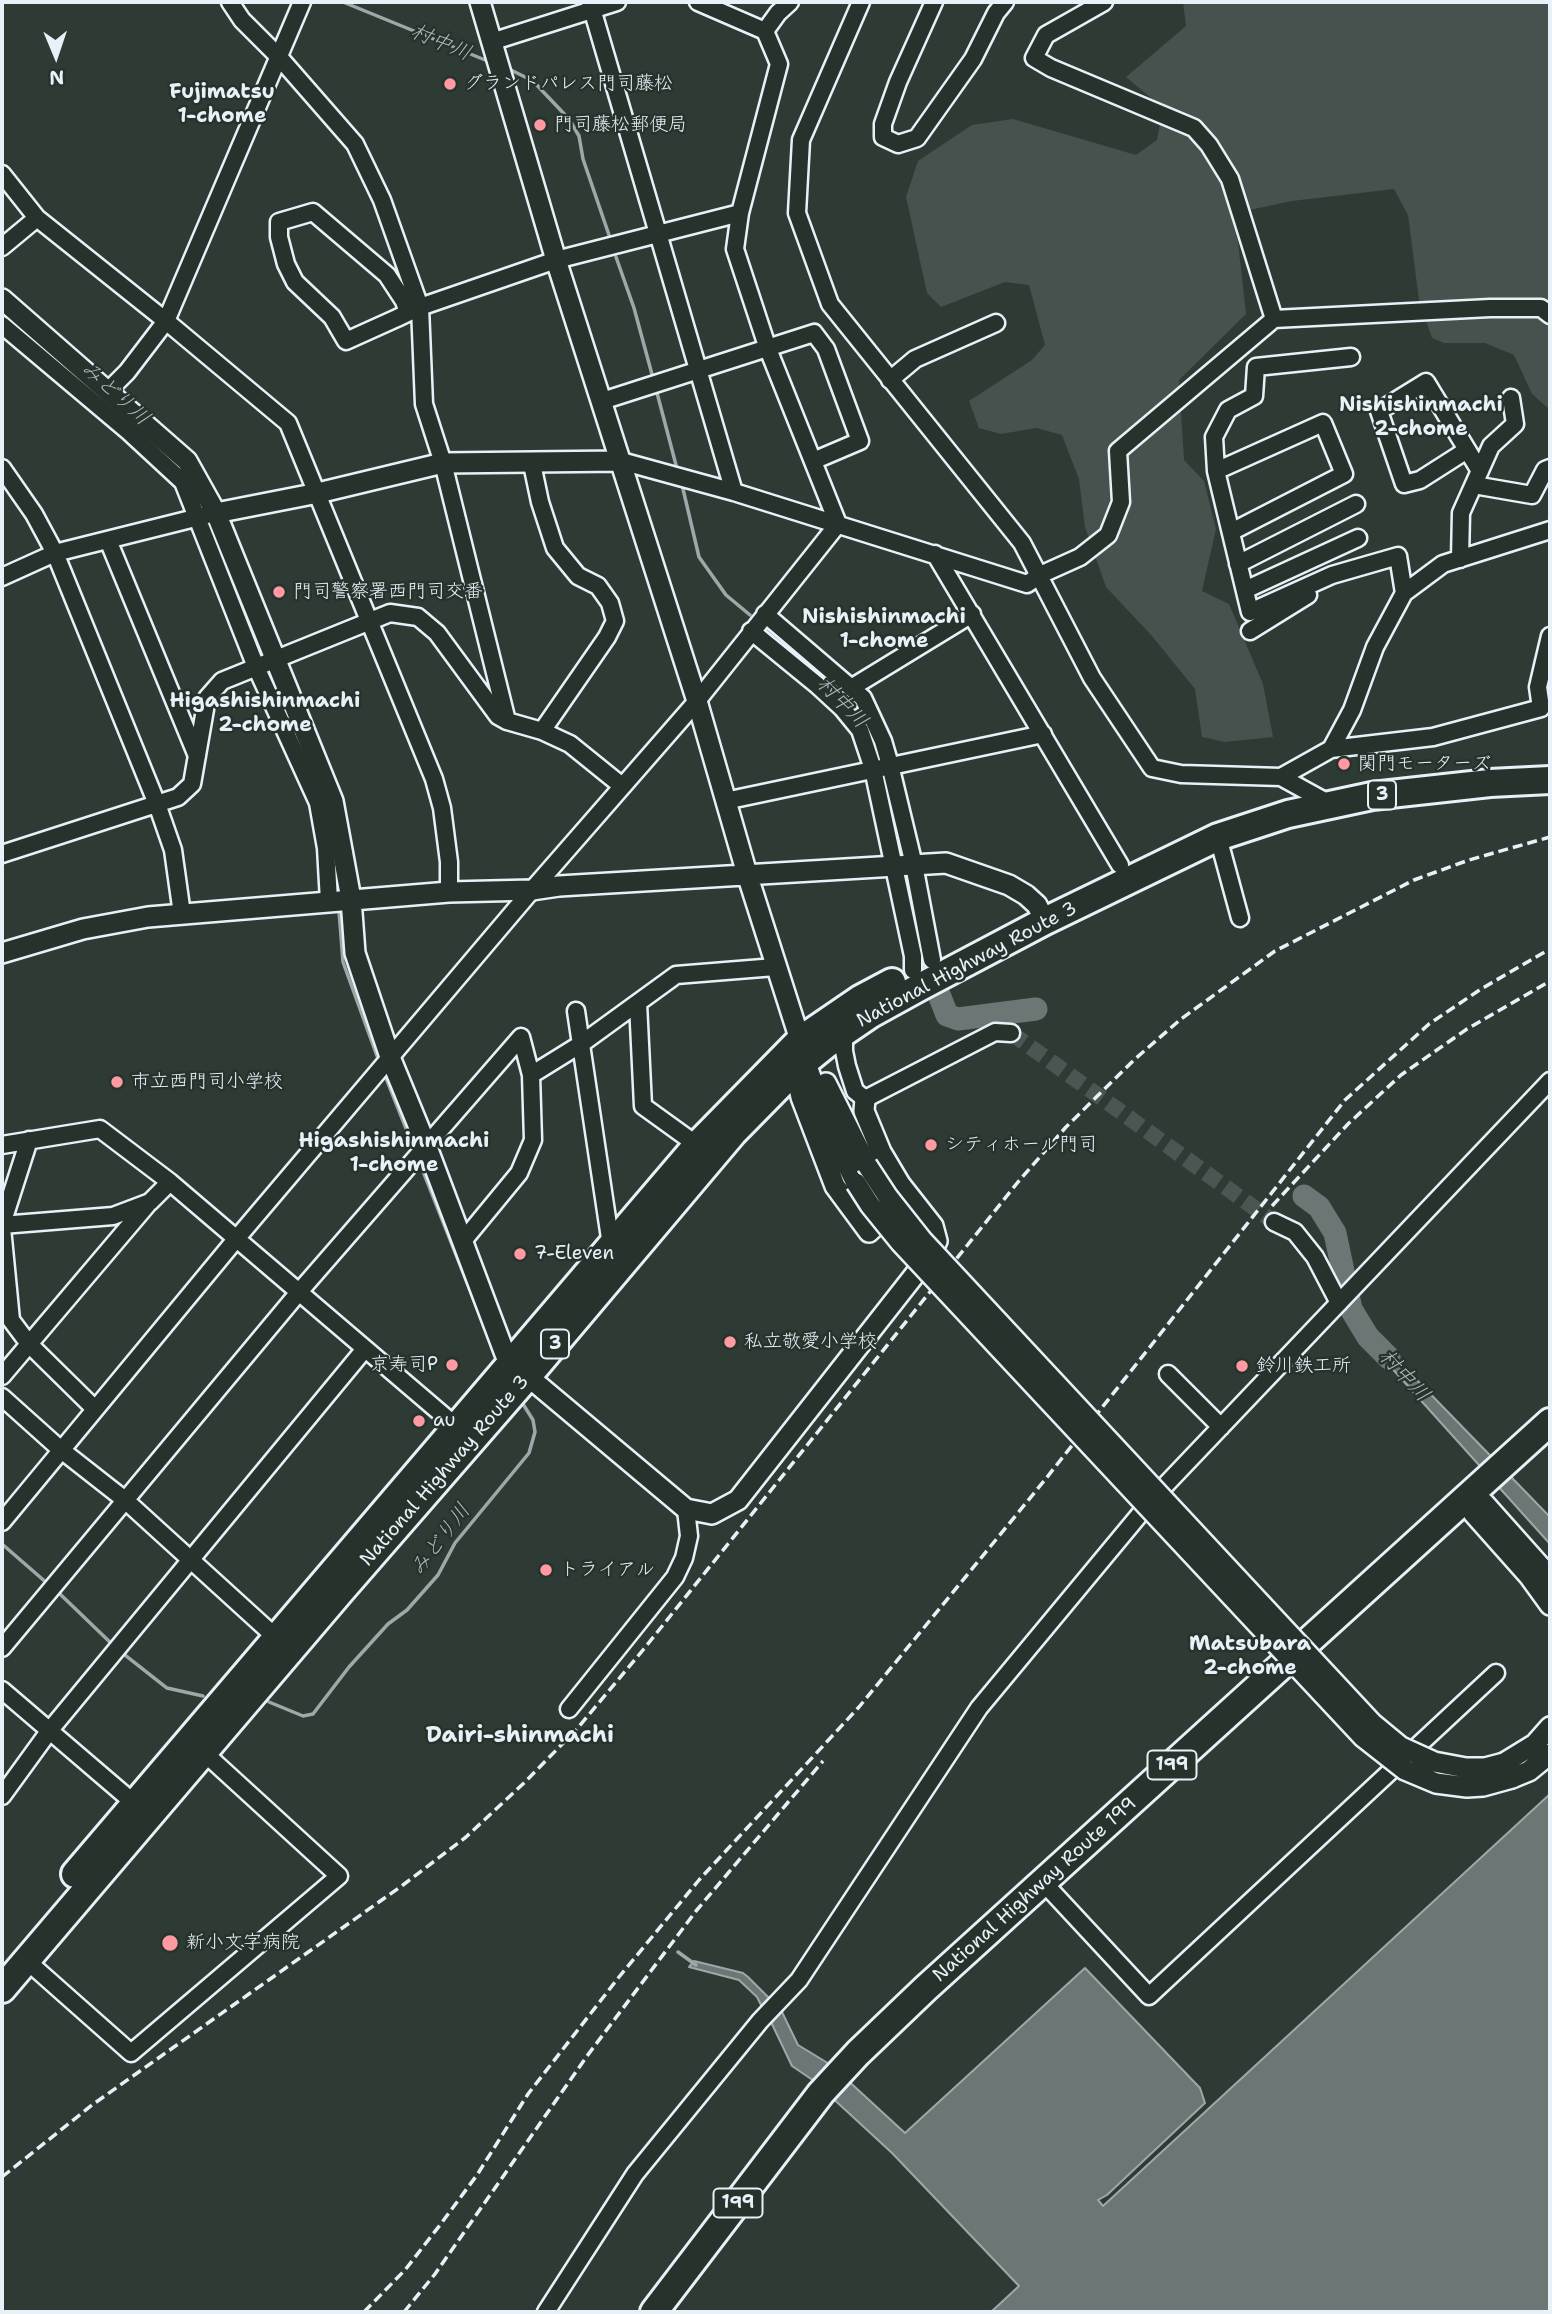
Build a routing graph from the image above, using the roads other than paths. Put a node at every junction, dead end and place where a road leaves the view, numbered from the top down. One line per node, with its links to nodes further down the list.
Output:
1 (230, 2): 13 (street)
2 (302, 2): 13 (street)
3 (480, 2): 14 (street)
4 (617, 2): 11 (street)
5 (698, 2): 12 (street)
6 (790, 2): 12 (street)
7 (860, 2): 31 (street)
8 (934, 2): 9 (street)
9 (1005, 2)
10 (1104, 2): 24 (street)
11 (591, 6): 14 (street); 18 (street)
12 (765, 32): 16 (street)
13 (279, 57): 22 (street); 25 (street)
14 (496, 57): 20 (street)
15 (2, 174): 17 (street)
16 (740, 214): 18 (street); 28 (street)
17 (37, 218): 19 (street); 25 (street)
18 (659, 234): 20 (street); 30 (street)
19 (2, 247)
20 (556, 260): 22 (street); 34 (street)
21 (2, 299): 32 (street)
22 (414, 310): 22 (street); 38 (street)
23 (1550, 315): 24 (street)
24 (1275, 319): 58 (street)
25 (166, 321): 32 (street); 45 (street)
26 (996, 323): 31 (street)
27 (2, 325): 47 (street)
28 (768, 349): 30 (street); 37 (street); 37 (street)
29 (1351, 357): 42 (street)
30 (699, 369): 34 (street); 44 (street)
31 (890, 380): 58 (street)
32 (107, 392): 47 (street)
33 (1511, 398): 43 (street)
34 (602, 401): 36 (street)
35 (1467, 450): 43 (street)
36 (621, 461): 39 (street); 44 (street); 71 (street)
37 (813, 461): 48 (street)
38 (443, 463): 39 (street); 45 (street); 72 (street)
39 (532, 464): 73 (street)
40 (2, 468): 53 (street)
41 (1550, 468): 43 (street)
42 (1216, 471): 50 (street); 50 (street)
43 (1477, 478): 55 (street)
44 (734, 492): 48 (street)
45 (318, 493): 47 (street); 64 (street)
46 (1356, 503): 56 (street)
47 (207, 515): 52 (street); 68 (street); 69 (street)
48 (838, 524): 54 (street); 62 (street)
49 (1550, 530): 55 (street)
50 (1231, 532): 56 (street)
51 (1358, 538): 60 (street)
52 (108, 540): 53 (street); 76 (street)
53 (55, 553): 59 (street); 83 (street)
54 (935, 554): 58 (street); 63 (street)
55 (1460, 559): 61 (street)
56 (1238, 564): 60 (street)
57 (1349, 570): 60 (street); 61 (street); 66 (street)
58 (1040, 575): 79 (street)
59 (2, 577)
60 (1245, 590)
61 (1404, 593): 75 (street)
62 (765, 614): 65 (street); 70 (street)
63 (972, 614): 70 (street); 74 (street)
64 (369, 622): 68 (street); 72 (street); 92 (street)
65 (751, 631): 71 (street); 78 (street)
66 (1250, 631)
67 (1550, 636): 75 (street)
68 (276, 660): 69 (street); 93 (street)
69 (256, 667): 76 (street); 94 (street)
70 (851, 688): 77 (street)
71 (697, 701): 81 (street); 82 (street)
72 (507, 721): 73 (street)
73 (542, 731): 81 (street)
74 (1044, 734): 77 (street); 88 (street)
75 (1331, 749): 79 (street)
76 (198, 758): 83 (street)
77 (890, 765): 78 (street); 87 (street)
78 (873, 769): 82 (street); 89 (street)
79 (1281, 777): 84 (street)
80 (1550, 780): 84 (highway, National Highway Route 3 / 3)
81 (622, 786): 91 (street)
82 (725, 801): 90 (street)
83 (157, 804): 86 (street); 96 (street)
84 (1330, 804): 85 (highway, National Highway Route 3 / 3)
85 (1218, 837): 88 (highway, National Highway Route 3 / 3); 95 (highway, National Highway Route 3 / 3); 97 (street)
86 (2, 854)
87 (914, 865): 89 (street); 95 (street); 99 (street)
88 (1120, 865): 95 (highway, National Highway Route 3 / 3)
89 (893, 866): 90 (street); 99 (street)
90 (747, 874): 91 (street); 100 (street)
91 (532, 890): 92 (street); 107 (street)
92 (449, 892): 93 (street)
93 (351, 899): 94 (street); 107 (street)
94 (329, 901): 96 (street)
95 (1041, 913): 99 (highway, National Highway Route 3 / 3); 103 (highway, National Highway Route 3 / 3)
96 (182, 914): 98 (street)
97 (1240, 918)
98 (2, 954)
99 (922, 965): 106 (highway, National Highway Route 3 / 3)
100 (775, 967): 101 (street); 106 (street)
101 (638, 1003): 105 (street); 113 (street)
102 (576, 1011): 105 (street)
103 (844, 1032): 106 (highway, National Highway Route 3 / 3); 110 (street)
104 (1011, 1034): 110 (street)
105 (581, 1044): 108 (street); 122 (street)
106 (803, 1057): 113 (highway, National Highway Route 3 / 3); 116 (street); 127 (highway, National Highway Route 3 / 3); 154 (street, bridge); 154 (street, bridge)
107 (390, 1058): 114 (street); 120 (street)
108 (531, 1075): 114 (street); 121 (street)
109 (1550, 1081): 124 (street)
110 (865, 1099): 116 (street)
111 (29, 1140): 112 (street); 115 (street); 119 (street)
112 (2, 1145)
113 (697, 1145): 122 (highway, National Highway Route 3 / 3)
114 (426, 1149): 121 (street); 123 (street)
115 (170, 1182): 117 (street); 120 (street)
116 (908, 1195): 140 (street)
117 (150, 1202): 119 (street); 125 (street)
118 (1274, 1222): 124 (street)
119 (2, 1225): 125 (street)
120 (237, 1238): 123 (street); 131 (street)
121 (463, 1241): 127 (street)
122 (611, 1245): 127 (highway, National Highway Route 3 / 3)
123 (299, 1292): 126 (street); 139 (street)
124 (1339, 1303): 134 (street)
125 (29, 1344): 129 (street); 131 (street)
126 (364, 1350): 133 (street); 142 (street)
127 (520, 1369): 133 (highway, National Highway Route 3 / 3); 140 (street); 145 (highway, National Highway Route 3 / 3)
128 (1168, 1374): 134 (street)
129 (2, 1376)
130 (2, 1398): 136 (street)
131 (94, 1408): 136 (street)
132 (1550, 1422): 137 (highway, National Highway Route 199 / 199)
133 (457, 1427): 145 (highway, National Highway Route 3 / 3)
134 (1221, 1427): 160 (street)
135 (1550, 1442): 137 (highway, National Highway Route 199 / 199)
136 (60, 1449): 139 (street); 141 (street)
137 (1516, 1462): 138 (highway, National Highway Route 199 / 199)
138 (1481, 1496): 143 (street); 144 (street); 157 (highway, National Highway Route 199 / 199)
139 (125, 1500): 142 (street); 146 (street)
140 (686, 1509): 149 (street)
141 (2, 1522)
142 (191, 1561): 145 (street); 151 (street)
143 (1550, 1577)
144 (1550, 1605)
145 (284, 1644): 152 (highway, National Highway Route 3 / 3)
146 (2, 1648)
147 (1496, 1673): 157 (street)
148 (2, 1690): 151 (street)
149 (569, 1709)
150 (1550, 1727): 154 (street)
151 (50, 1730): 155 (street); 156 (street)
152 (197, 1746): 156 (highway, National Highway Route 3 / 3); 158 (street)
153 (1550, 1754): 154 (street)
154 (1508, 1770)
155 (2, 1797)
156 (142, 1810): 158 (highway, National Highway Route 3 / 3)
157 (1049, 1888): 159 (highway, National Highway Route 199 / 199)
158 (7, 1976)
159 (827, 2099): 161 (highway, National Highway Route 199 / 199); 162 (highway, National Highway Route 199 / 199)
160 (546, 2312)
161 (654, 2312)
162 (674, 2312)

